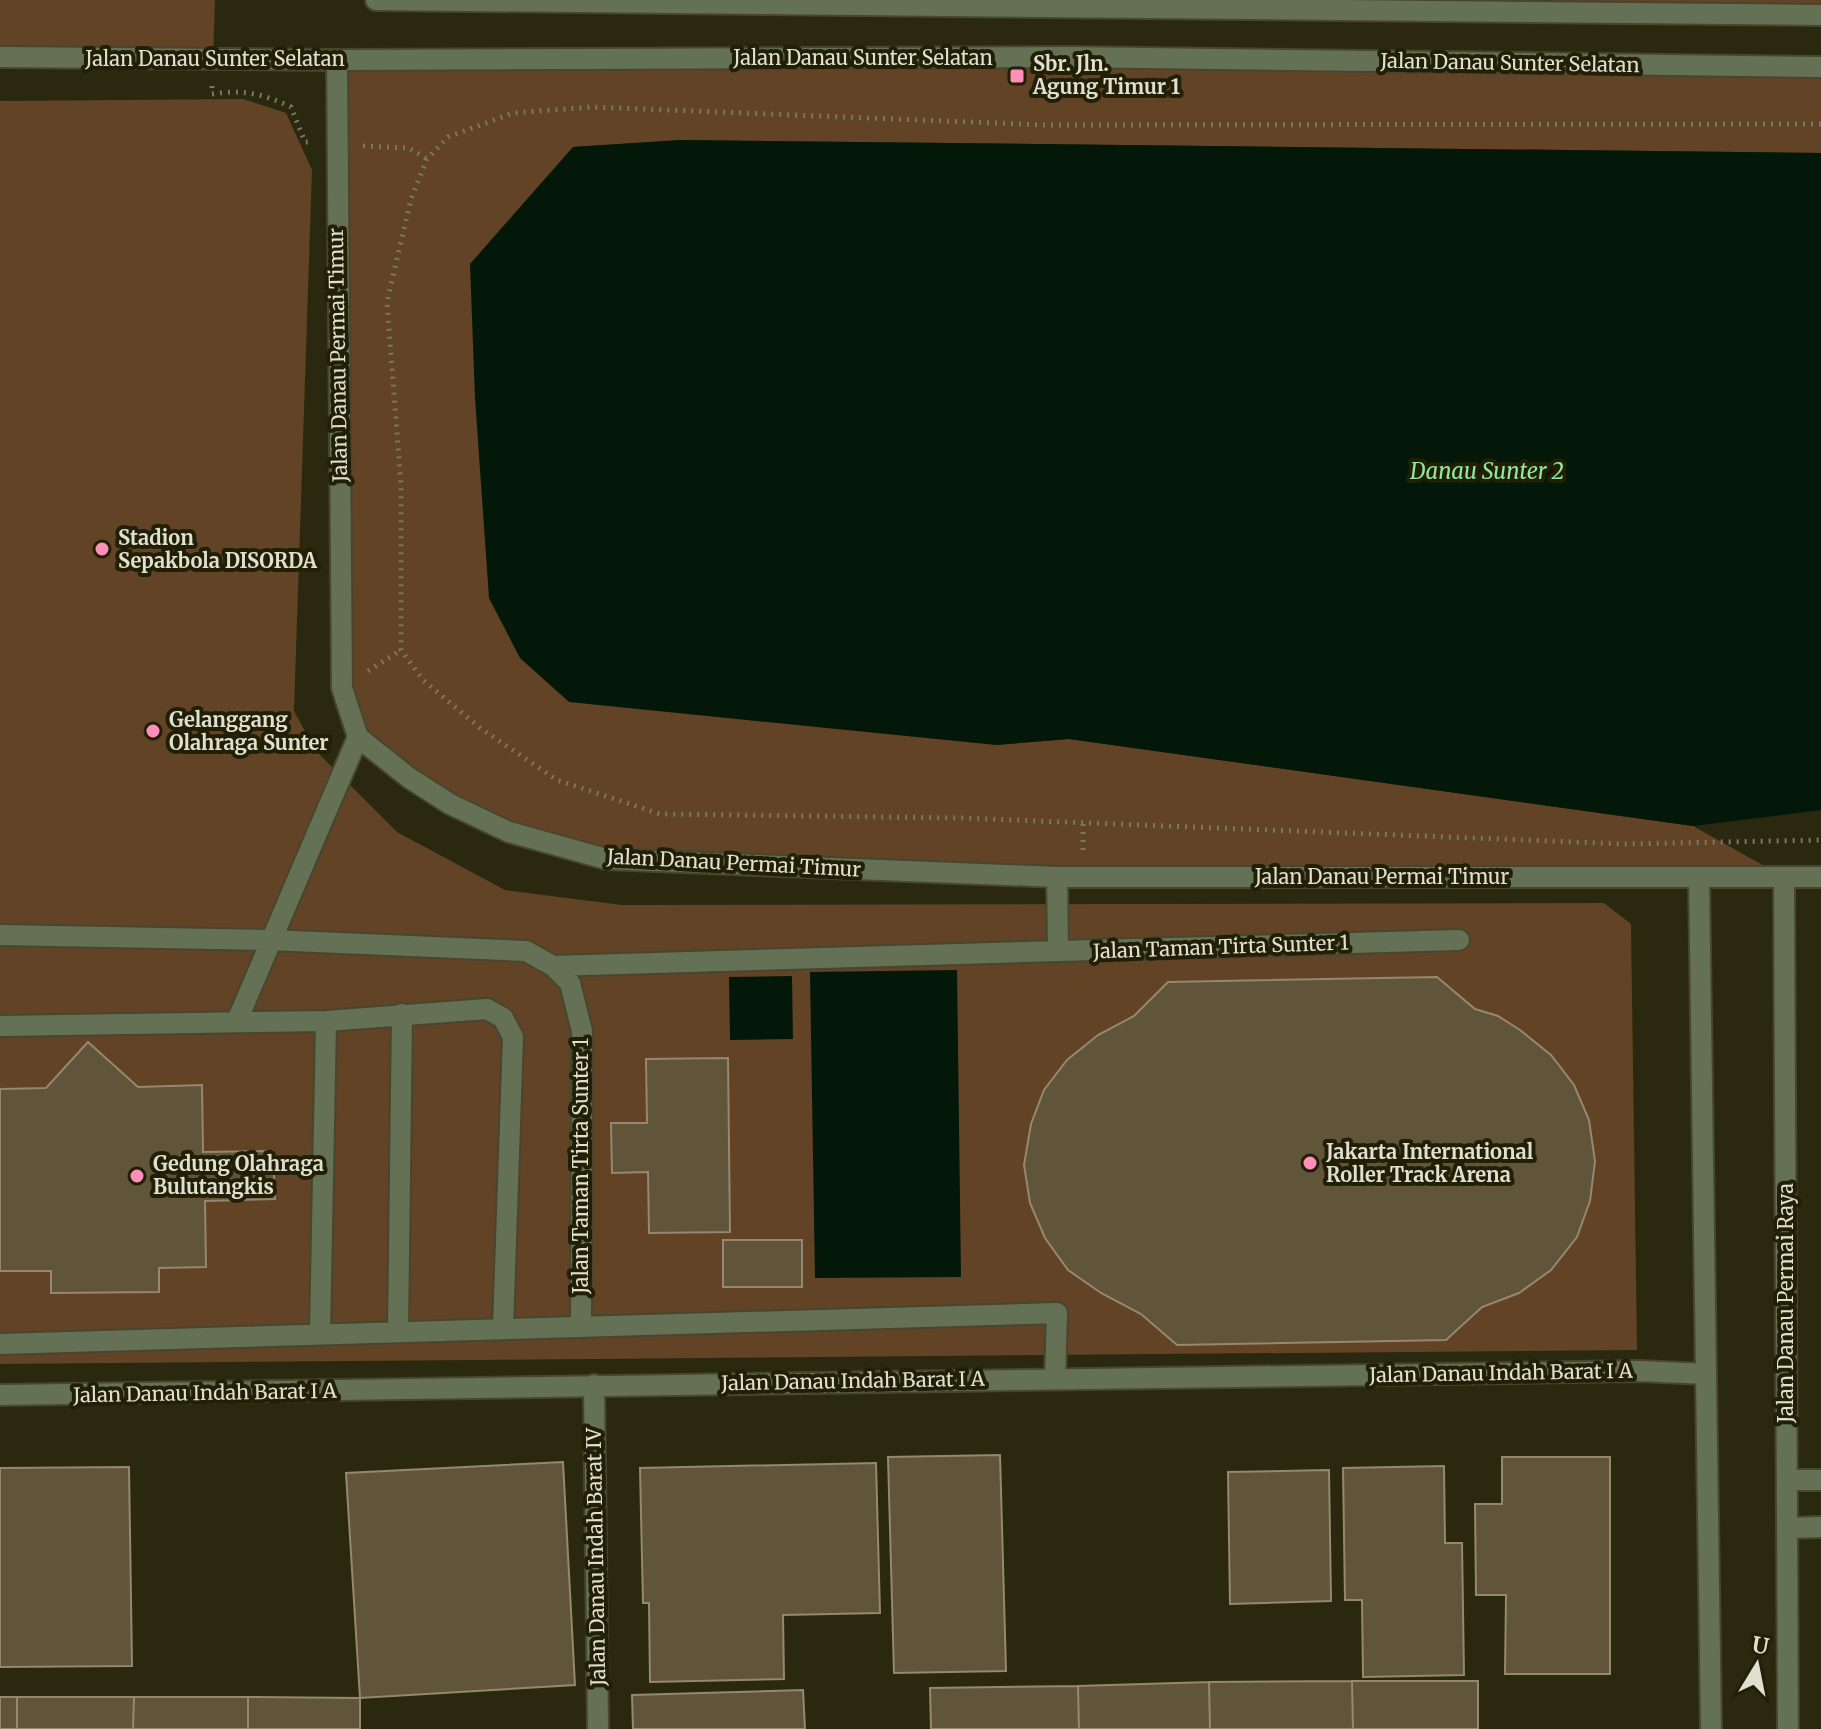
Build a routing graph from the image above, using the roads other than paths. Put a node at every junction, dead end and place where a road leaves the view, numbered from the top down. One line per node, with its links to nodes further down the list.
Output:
1 (376, 0): 4 (street)
2 (1192, 4): 3 (street); 4 (street)
3 (1233, 5): 5 (street)
4 (1081, 6)
5 (1821, 15)
6 (0, 57): 7 (street, Jalan Danau Sunter Selatan)
7 (337, 60): 8 (street, Jalan Danau Sunter Selatan); 9 (street, Jalan Danau Permai Timur)
8 (1821, 67)
9 (358, 737): 10 (street, Jalan Danau Permai Timur); 15 (street)
10 (1057, 877): 11 (street, Jalan Danau Permai Timur); 17 (street)
11 (1699, 877): 12 (street, Jalan Danau Permai Timur); 28 (street)
12 (1784, 877): 13 (street, Jalan Danau Permai Timur); 32 (street, Jalan Danau Permai Raya)
13 (1821, 877)
14 (0, 935): 15 (street)
15 (269, 940): 18 (street); 20 (street)
16 (1459, 940): 17 (street, Jalan Taman Tirta Sunter 1)
17 (1058, 951): 18 (street, Jalan Taman Tirta Sunter 1)
18 (553, 966): 23 (street, Jalan Taman Tirta Sunter 1)
19 (402, 1014): 21 (street); 24 (street); 25 (street)
20 (237, 1021): 21 (street); 22 (street)
21 (326, 1021): 26 (street)
22 (0, 1026)
23 (581, 1326): 24 (street); 29 (street)
24 (503, 1328): 25 (street)
25 (398, 1332): 26 (street)
26 (320, 1334): 27 (street)
27 (0, 1344)
28 (1706, 1374): 29 (street, Jalan Danau Indah Barat I A); 37 (street)
29 (1055, 1379): 30 (street, Jalan Danau Indah Barat I A)
30 (594, 1385): 31 (street, Jalan Danau Indah Barat I A); 36 (street, Jalan Danau Indah Barat IV)
31 (0, 1395)
32 (1787, 1480): 33 (street); 35 (street, Jalan Danau Permai Raya)
33 (1821, 1480)
34 (1821, 1527): 35 (street)
35 (1787, 1528): 38 (street, Jalan Danau Permai Raya)
36 (598, 1729)
37 (1711, 1729)
38 (1788, 1729)

